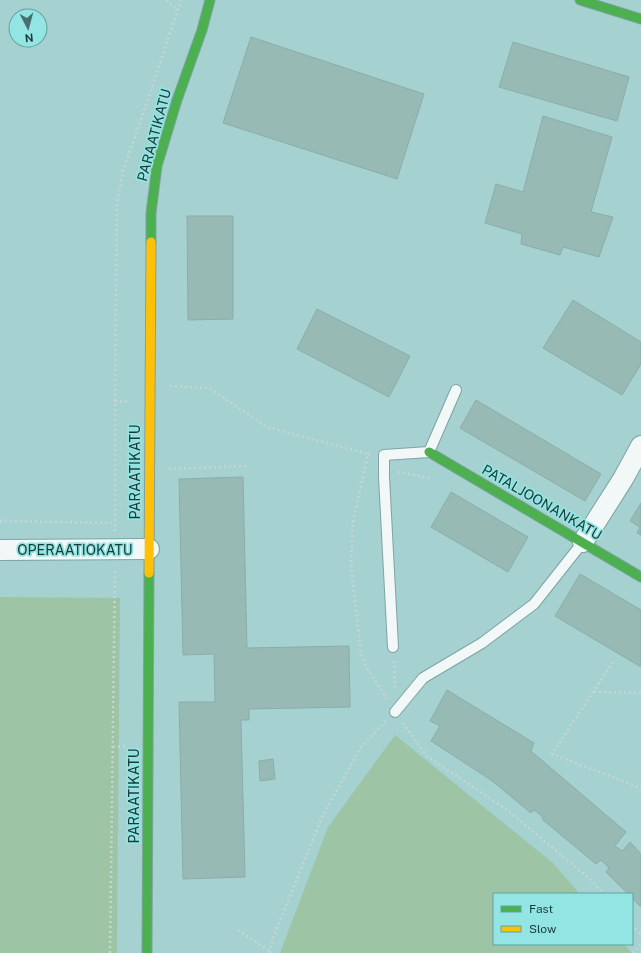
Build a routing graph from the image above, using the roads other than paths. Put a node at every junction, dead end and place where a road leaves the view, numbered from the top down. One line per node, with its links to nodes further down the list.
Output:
1 (210, 0): 8 (street, PARAATIKATU)
2 (580, 0): 3 (street)
3 (641, 19)
4 (456, 390): 6 (lane)
5 (641, 446): 7 (street)
6 (428, 452): 7 (street, PATALJOONANKATU); 11 (lane)
7 (583, 542): 10 (street, PATALJOONANKATU); 12 (lane)
8 (149, 549): 9 (street, OPERAATIOKATU); 13 (street, PARAATIKATU)
9 (0, 550)
10 (641, 576)
11 (393, 647)
12 (395, 712)
13 (147, 953)

